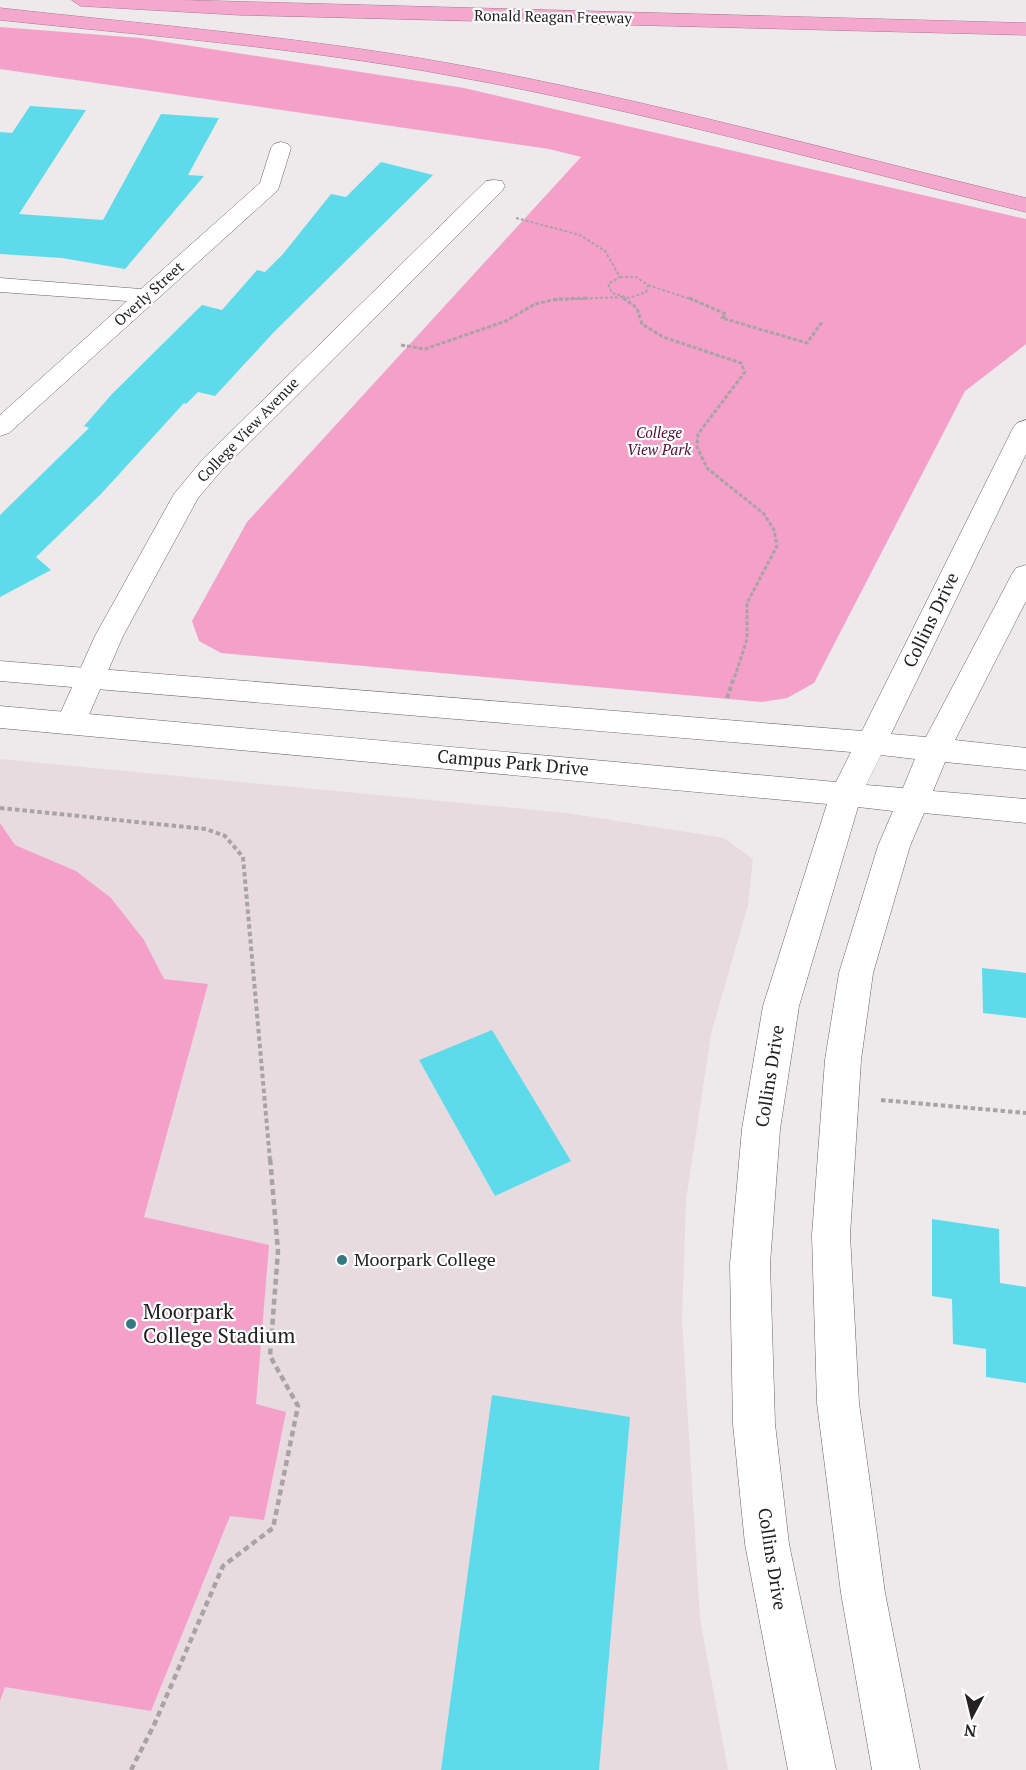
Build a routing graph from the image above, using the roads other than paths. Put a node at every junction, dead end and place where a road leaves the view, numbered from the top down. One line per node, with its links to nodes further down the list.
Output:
1 (81, 0): 3 (highway, Ronald Reagan Freeway)
2 (0, 14): 6 (highway)
3 (1026, 29)
4 (281, 148): 8 (street, Overly Street)
5 (494, 186): 13 (street, College View Avenue)
6 (1026, 205)
7 (0, 285): 8 (street)
8 (147, 296): 9 (street, Overly Street)
9 (0, 428)
10 (1026, 428): 16 (street, Collins Drive)
11 (1026, 574): 17 (street)
12 (0, 671): 13 (street)
13 (89, 679): 15 (street, College View Avenue); 16 (street)
14 (0, 717): 15 (street, Campus Park Drive)
15 (71, 723): 19 (street, Campus Park Drive)
16 (872, 743): 17 (street); 19 (street, Collins Drive)
17 (935, 749): 18 (street); 20 (street)
18 (1026, 759)
19 (846, 795): 20 (street, Campus Park Drive); 22 (street, Collins Drive)
20 (912, 801): 21 (street, Campus Park Drive); 23 (street)
21 (1026, 811)
22 (812, 1770)
23 (896, 1770)

